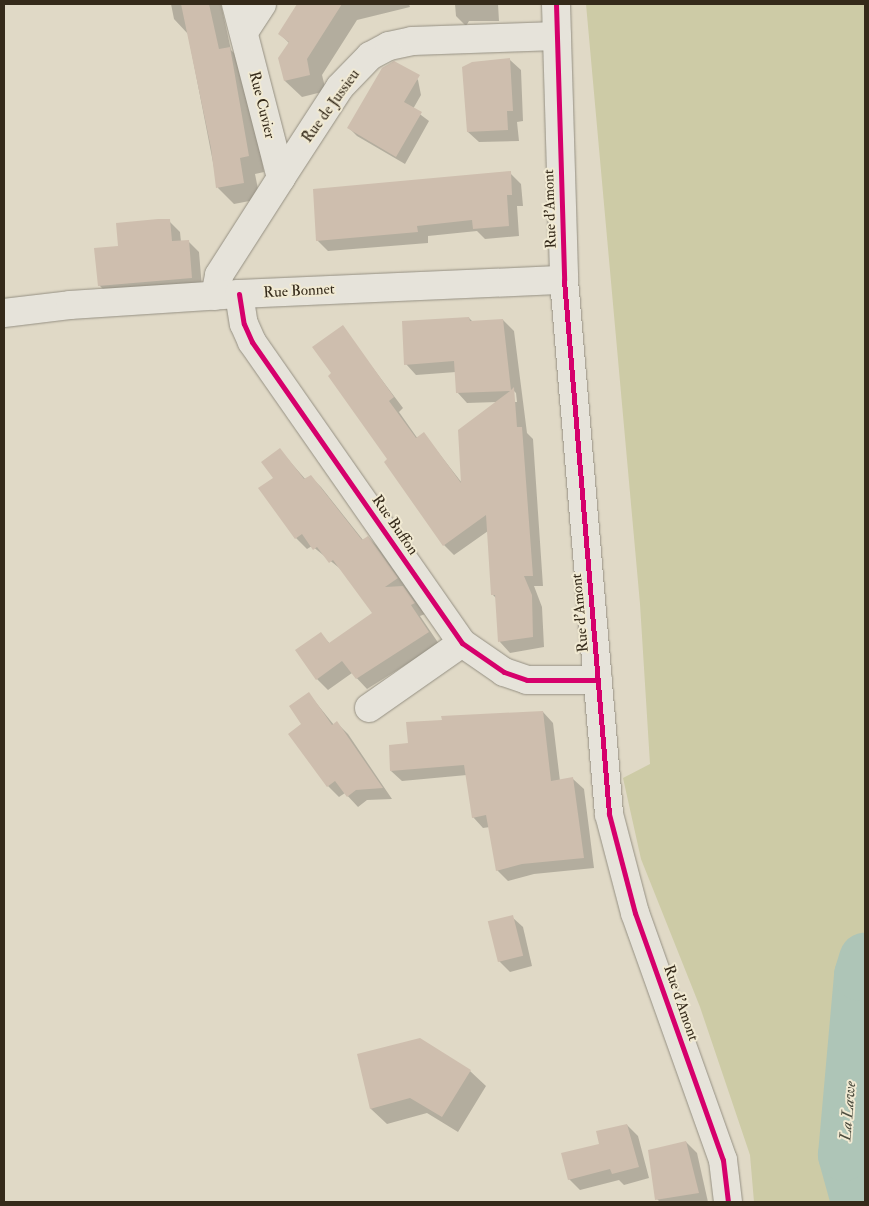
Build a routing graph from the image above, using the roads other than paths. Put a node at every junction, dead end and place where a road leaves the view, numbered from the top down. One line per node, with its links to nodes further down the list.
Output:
1 (236, 4): 4 (street, Rue Cuvier)
2 (262, 4): 4 (street)
3 (556, 4): 5 (street, Rue d'Amont)
4 (244, 32): 6 (street, Rue Cuvier)
5 (557, 36): 6 (street, Rue de Jussieu); 7 (street, Rue d'Amont)
6 (281, 178): 8 (street, Rue de Jussieu)
7 (564, 280): 8 (street, Rue Bonnet); 11 (street, Rue d'Amont)
8 (227, 295): 9 (street, Rue Bonnet); 10 (street, Rue Buffon)
9 (4, 312)
10 (462, 643): 11 (street, Rue Buffon); 12 (street)
11 (598, 680): 13 (street, Rue d'Amont)
12 (369, 708)
13 (728, 1202)

